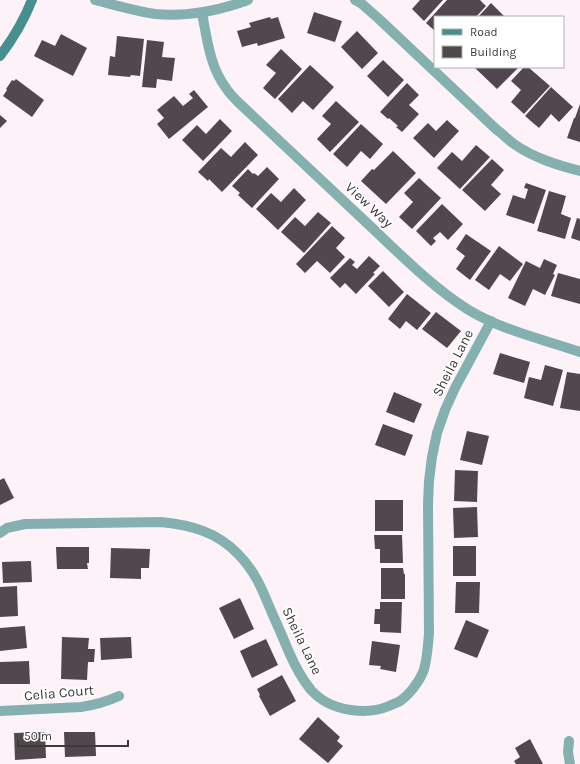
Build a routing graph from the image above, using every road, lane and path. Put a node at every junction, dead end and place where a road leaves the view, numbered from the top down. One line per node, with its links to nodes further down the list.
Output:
1 (32, 0): 6 (street)
2 (95, 0): 5 (street)
3 (248, 0): 5 (street)
4 (355, 0): 7 (street)
5 (202, 13): 8 (street, View Way)
6 (0, 56)
7 (580, 171)
8 (491, 321): 9 (street, View Way); 10 (street, Sheila Lane)
9 (580, 352)
10 (0, 533)
11 (119, 696): 12 (street, Celia Court)
12 (0, 711)
13 (569, 741): 14 (street)
14 (570, 764)

